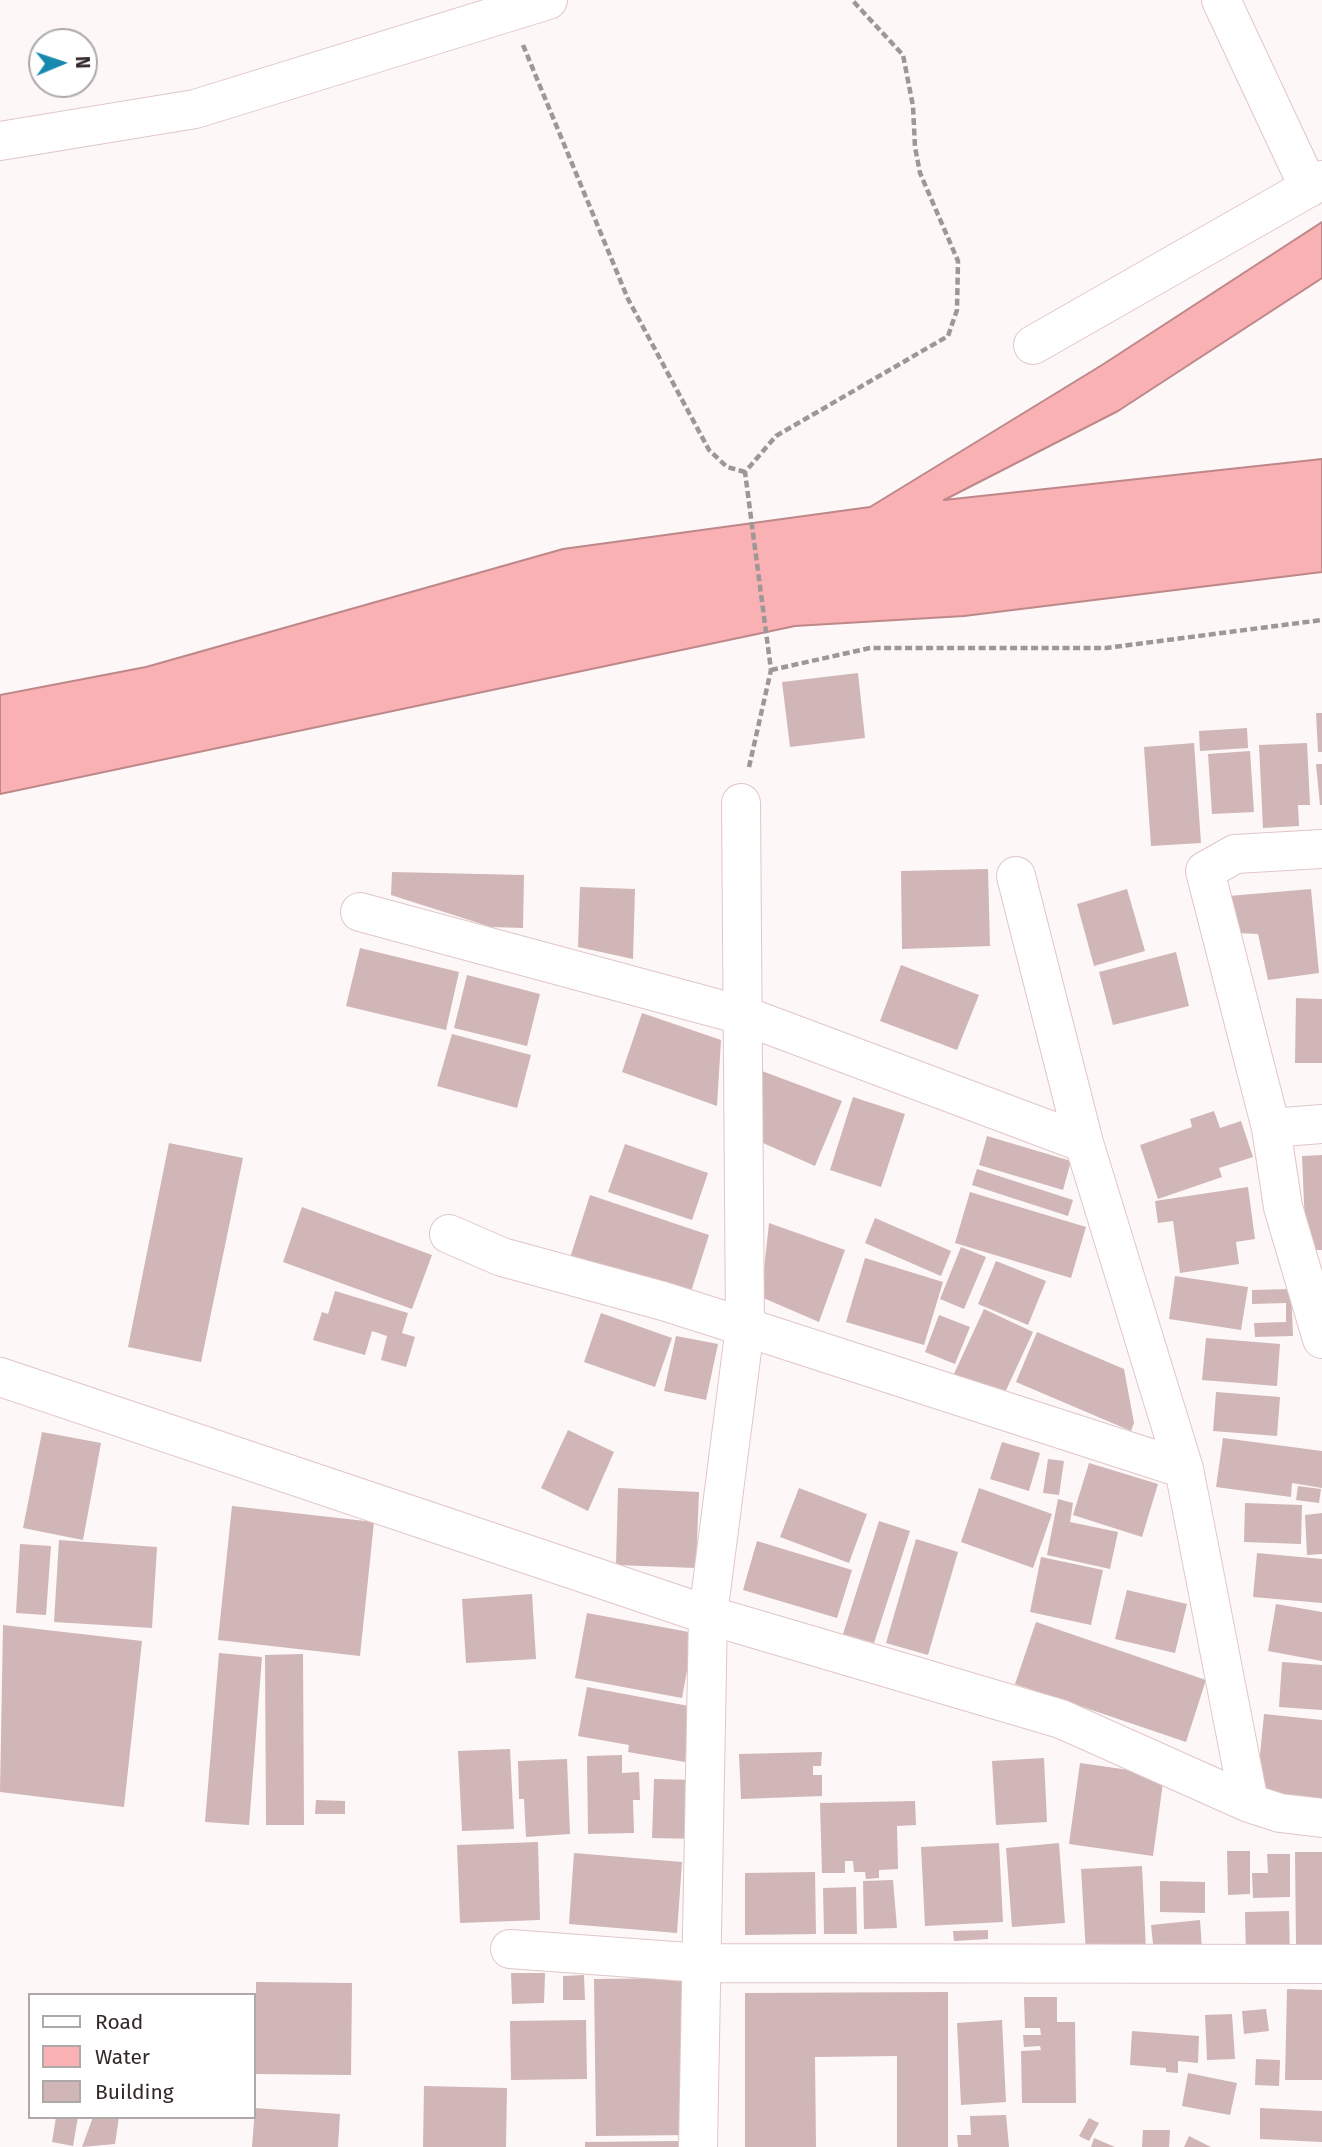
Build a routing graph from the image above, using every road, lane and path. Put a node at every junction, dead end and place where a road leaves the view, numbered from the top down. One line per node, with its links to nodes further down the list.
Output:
1 (548, 0): 4 (street)
2 (852, 0): 8 (path)
3 (1221, 0): 6 (street)
4 (509, 12): 5 (street); 8 (path)
5 (0, 141)
6 (1316, 184): 7 (street)
7 (1033, 345)
8 (745, 472): 10 (path)
9 (1322, 620): 10 (path)
10 (771, 670): 11 (path)
11 (741, 803): 15 (street)
12 (1322, 849): 17 (street)
13 (1016, 876): 18 (street)
14 (360, 912): 15 (street)
15 (745, 1016): 18 (street); 20 (street)
16 (1322, 1124): 17 (street)
17 (1271, 1128): 21 (street)
18 (1084, 1143): 23 (street)
19 (449, 1234): 20 (street)
20 (745, 1327): 23 (street); 24 (street)
21 (1322, 1339)
22 (0, 1377): 24 (street)
23 (1184, 1469): 25 (street)
24 (708, 1615): 25 (street); 28 (street)
25 (1249, 1803): 26 (street)
26 (1322, 1818)
27 (510, 1949): 28 (street)
28 (701, 1963): 29 (street); 30 (street)
29 (1322, 1964)
30 (698, 2147)

